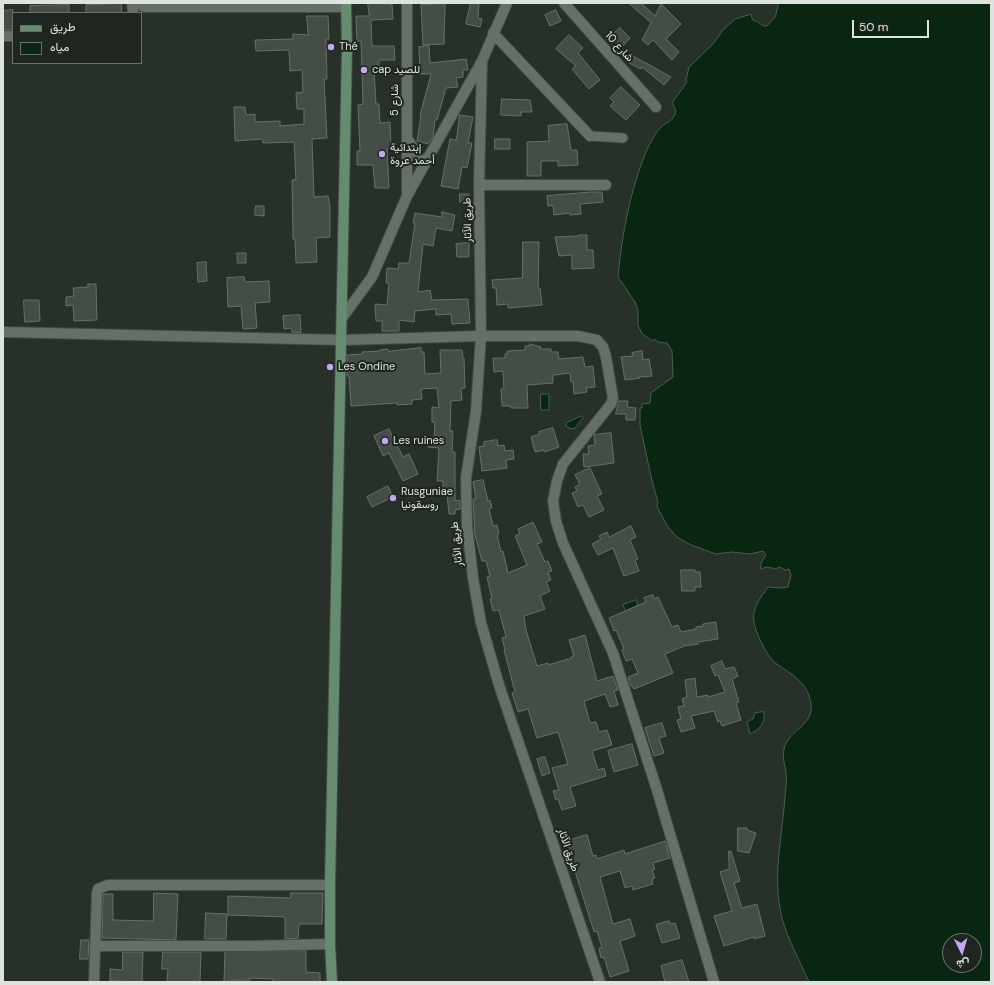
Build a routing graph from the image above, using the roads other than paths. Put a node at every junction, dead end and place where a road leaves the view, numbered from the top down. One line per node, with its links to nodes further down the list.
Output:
1 (138, 3): 5 (street)
2 (406, 3): 10 (street, شارع 5)
3 (507, 3): 6 (street)
4 (564, 3): 8 (street, شارع 10)
5 (346, 5): 16 (main road)
6 (493, 33): 7 (street); 9 (street)
7 (482, 61): 12 (street); 13 (street, طريق الآثار)
8 (656, 107)
9 (590, 136): 11 (street)
10 (407, 138): 12 (street); 15 (street, شارع 5)
11 (623, 138)
12 (424, 166): 15 (street)
13 (479, 185): 14 (street); 18 (street, طريق الآثار)
14 (606, 186)
15 (407, 196): 16 (street)
16 (342, 318): 19 (main road)
17 (3, 332): 19 (street)
18 (481, 336): 19 (street); 25 (street, طريق الآثار); 26 (street)
19 (342, 340): 20 (main road)
20 (330, 885): 21 (main road); 22 (street)
21 (330, 944): 22 (street); 24 (main road)
22 (95, 946): 23 (street)
23 (94, 982)
24 (332, 982)
25 (600, 982)
26 (714, 982)

